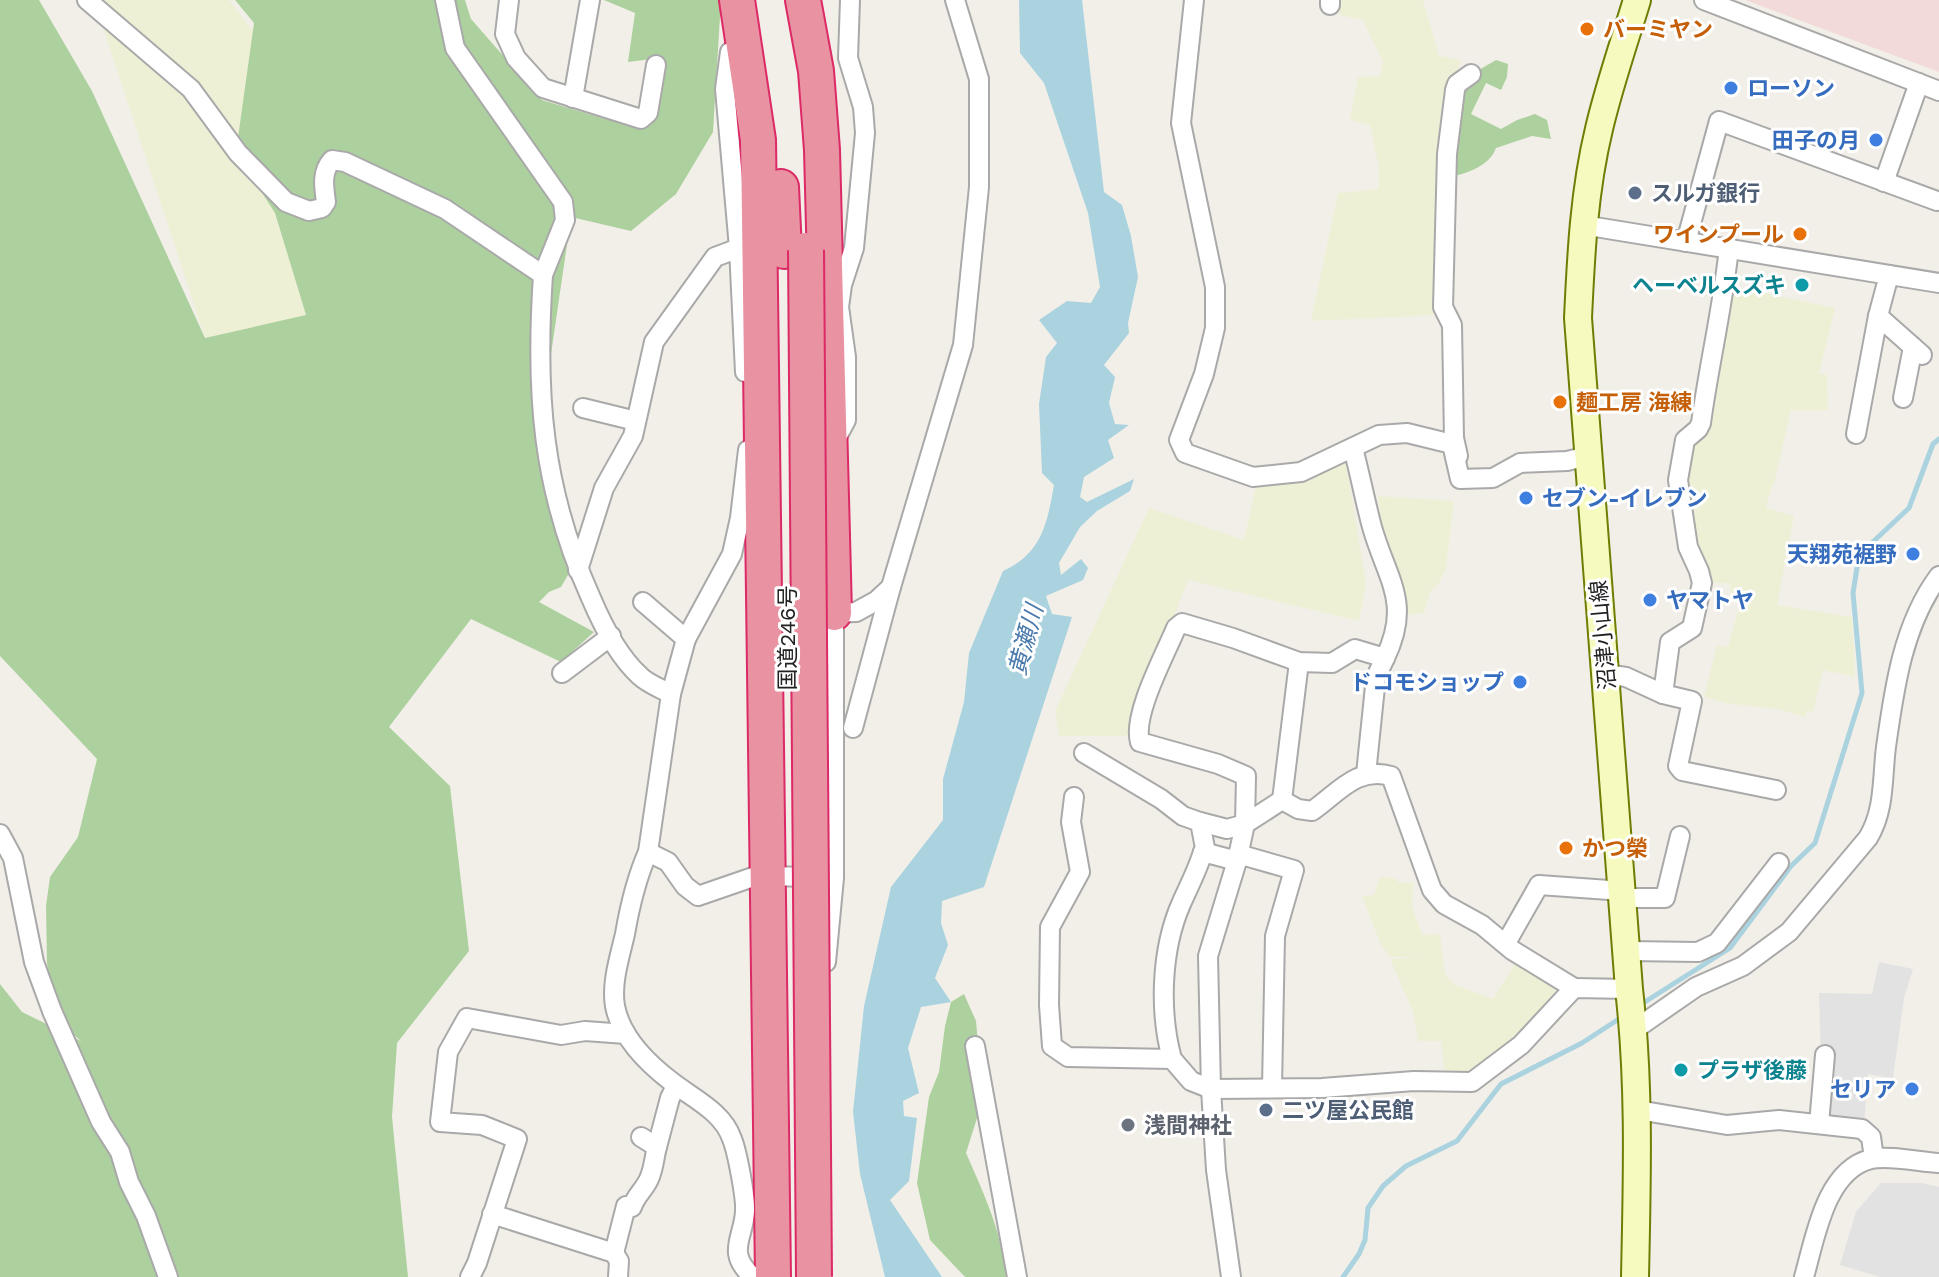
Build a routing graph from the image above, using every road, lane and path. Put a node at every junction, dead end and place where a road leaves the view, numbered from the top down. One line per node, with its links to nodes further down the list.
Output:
1 (87, 0): 27 (street)
2 (445, 0): 27 (street)
3 (509, 0): 19 (street)
4 (590, 0): 19 (street)
5 (737, 0): 37 (highway)
6 (758, 0): 26 (highway, 国道246号)
7 (784, 0): 26 (highway, 国道246号)
8 (803, 0): 36 (highway)
9 (850, 0): 36 (street)
10 (955, 0): 43 (street)
11 (1194, 0): 35 (street)
12 (1637, 0): 22 (main road, 沼津小山線)
13 (1704, 0): 17 (street)
14 (730, 52): 25 (street)
15 (656, 65): 19 (street)
16 (1471, 74): 39 (street)
17 (1919, 83): 18 (street); 20 (street)
18 (1939, 91)
19 (573, 98)
20 (1884, 182): 21 (street); 23 (street)
21 (1937, 201)
22 (1583, 225): 23 (street); 38 (main road, 沼津小山線)
23 (1686, 242): 24 (street)
24 (1729, 247): 28 (street); 54 (street)
25 (739, 248): 33 (street); 37 (street)
26 (795, 251): 93 (highway, 国道246号); 94 (highway, 国道246号, bridge)
27 (543, 275): 40 (street)
28 (1889, 275): 29 (street); 30 (street)
29 (1939, 283)
30 (1878, 316): 31 (street); 34 (street)
31 (1903, 398)
32 (583, 408): 33 (street)
33 (636, 421): 40 (street)
34 (1856, 434)
35 (1353, 448): 39 (street); 49 (street)
36 (829, 450): 45 (highway)
37 (756, 455): 42 (highway); 48 (street)
38 (1588, 456): 39 (street); 52 (main road, 沼津小山線)
39 (1463, 479)
40 (578, 570): 47 (street)
41 (1939, 576): 76 (street)
42 (764, 582): 46 (highway); 69 (street)
43 (891, 587): 45 (street); 55 (street)
44 (643, 602): 48 (street)
45 (834, 613): 46 (street); 70 (street)
46 (765, 616): 69 (highway)
47 (611, 636): 51 (street); 53 (street)
48 (686, 639): 53 (street)
49 (1385, 658): 50 (street); 57 (street)
50 (1299, 662): 60 (street); 62 (street)
51 (562, 673)
52 (1606, 674): 54 (street); 71 (main road, 沼津小山線)
53 (671, 694): 65 (street)
54 (1663, 694): 58 (street)
55 (853, 728)
56 (1084, 753): 61 (street)
57 (1366, 774): 60 (street); 72 (street)
58 (1776, 790)
59 (1074, 797): 80 (street)
60 (1282, 800): 62 (street)
61 (1200, 822): 62 (street); 66 (street)
62 (1245, 824): 67 (street)
63 (0, 834): 90 (street)
64 (1680, 836): 71 (street)
65 (648, 852): 69 (street); 77 (street)
66 (1203, 852): 67 (street); 80 (street)
67 (1237, 858): 82 (street); 83 (street)
68 (1779, 863): 73 (street)
69 (762, 876): 70 (street); 93 (highway)
70 (834, 878): 94 (street)
71 (1623, 895): 72 (street); 73 (main road, 沼津小山線)
72 (1506, 943): 74 (street)
73 (1628, 951): 75 (main road, 沼津小山線)
74 (1574, 988): 75 (street); 82 (street)
75 (1629, 991): 76 (main road, 沼津小山線)
76 (1634, 1027): 84 (main road, 沼津小山線)
77 (626, 1034): 81 (street); 88 (street)
78 (975, 1046): 95 (street)
79 (1825, 1055): 85 (street)
80 (1172, 1059): 83 (street)
81 (676, 1086): 89 (street); 93 (street)
82 (1272, 1087): 83 (street)
83 (1211, 1089): 96 (street)
84 (1638, 1110): 85 (street); 97 (main road, 沼津小山線)
85 (1819, 1124): 86 (street)
86 (1874, 1158): 87 (street); 98 (street)
87 (1939, 1163)
88 (492, 1214): 89 (street); 91 (street)
89 (614, 1253): 92 (street)
90 (168, 1277)
91 (470, 1277)
92 (618, 1277)
93 (774, 1277)
94 (815, 1277)
95 (1017, 1277)
96 (1231, 1277)
97 (1635, 1277)
98 (1804, 1277)

